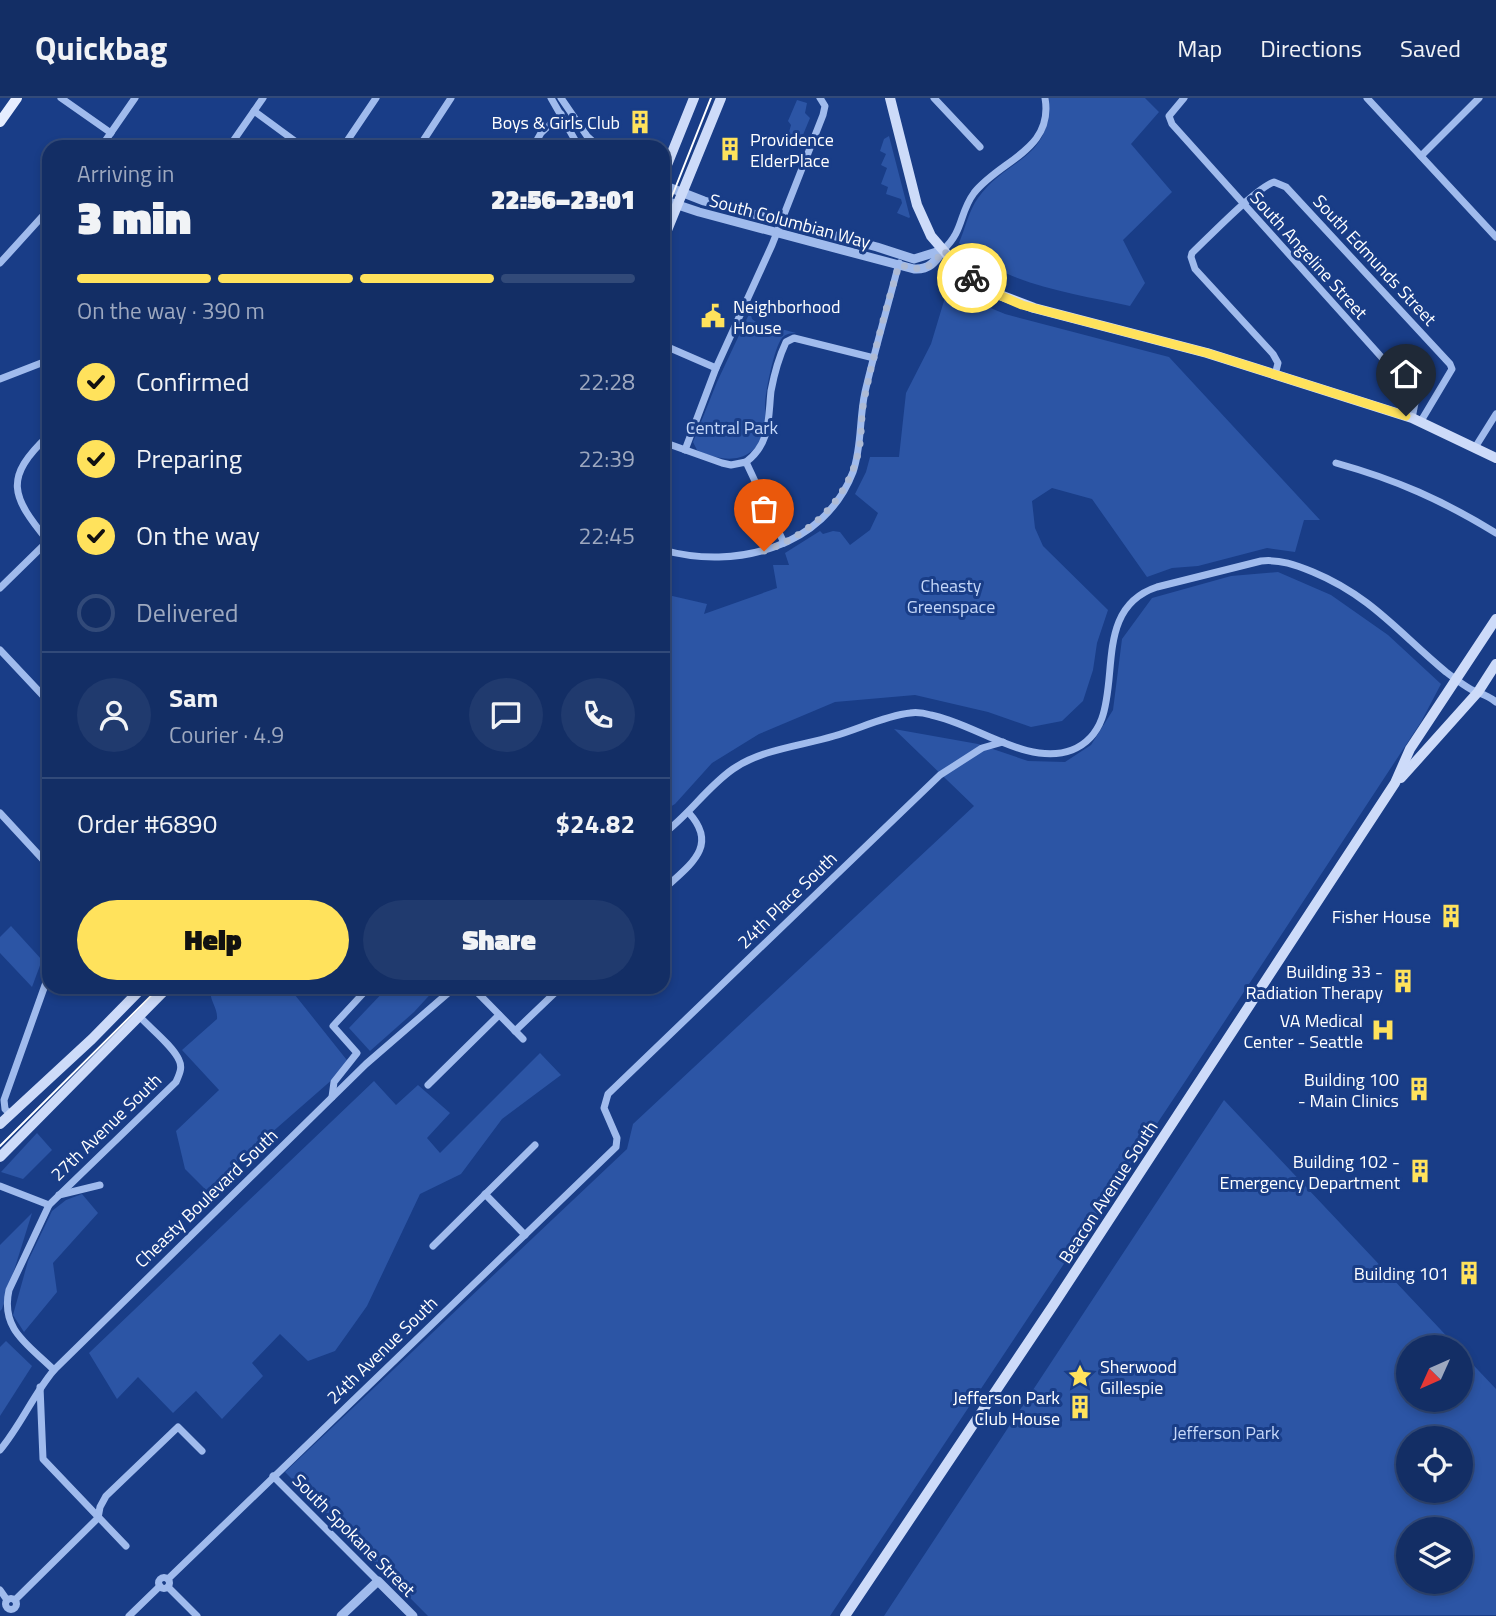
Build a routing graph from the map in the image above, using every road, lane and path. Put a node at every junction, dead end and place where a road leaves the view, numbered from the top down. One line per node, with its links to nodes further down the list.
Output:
1 (17, 98): 21 (main road)
2 (61, 98): 22 (street)
3 (135, 98): 22 (street)
4 (262, 98): 19 (street)
5 (376, 98): 27 (street)
6 (451, 98): 28 (street)
7 (551, 98): 20 (street)
8 (561, 98): 18 (street)
9 (694, 98): 34 (main road)
10 (721, 98): 36 (main road)
11 (890, 98): 45 (main road)
12 (934, 98): 32 (street)
13 (1045, 98): 45 (street)
14 (1184, 98): 39 (street, South Angeline Street)
15 (1367, 98): 33 (street)
16 (1479, 98): 33 (street)
17 (822, 100): 41 (street)
18 (568, 110): 20 (street); 31 (street)
19 (254, 111): 23 (street); 25 (street)
20 (559, 115): 29 (street); 30 (street)
21 (0, 122)
22 (111, 133): 24 (street)
23 (288, 138): 26 (street)
24 (106, 140)
25 (234, 140)
26 (291, 140)
27 (348, 140)
28 (424, 140)
29 (537, 140)
30 (575, 140)
31 (591, 140)
32 (980, 148)
33 (1421, 156): 44 (street)
34 (670, 158)
35 (670, 188): 36 (street, South Columbian Way)
36 (682, 193): 38 (main road); 41 (street, South Columbian Way)
37 (670, 202): 38 (street, South Columbian Way)
38 (678, 204): 42 (main road); 43 (street, South Columbian Way)
39 (1244, 205): 52 (street); 55 (street, South Angeline Street); 55 (street, South Edmunds Street)
40 (42, 217): 47 (street)
41 (782, 220): 43 (street); 46 (street, South Columbian Way)
42 (670, 223)
43 (777, 233): 46 (street, South Columbian Way); 51 (street)
44 (1495, 234)
45 (943, 250): 46 (street, South Columbian Way); 52 (main road)
46 (900, 260): 49 (street)
47 (0, 263)
48 (670, 348): 51 (street)
49 (874, 358): 61 (street); 65 (street)
50 (42, 363): 53 (street)
51 (716, 368): 59 (street)
52 (1275, 375): 55 (main road)
53 (0, 379)
54 (1496, 414): 58 (street)
55 (1417, 419): 58 (main road)
56 (42, 442): 63 (street)
57 (670, 445): 59 (street)
58 (1476, 446): 60 (main road)
59 (684, 450): 61 (street)
60 (1496, 458)
61 (746, 462): 65 (street)
62 (1336, 463): 64 (street)
63 (42, 533)
64 (1496, 533)
65 (784, 543): 67 (street)
66 (42, 546): 68 (street)
67 (670, 552)
68 (0, 588)
69 (1496, 619): 72 (main road, Beacon Avenue South)
70 (0, 650): 74 (street)
71 (1496, 664): 73 (main road, Beacon Avenue South)
72 (1457, 680): 73 (street); 76 (street); 77 (main road, Beacon Avenue South)
73 (1478, 692): 75 (street); 77 (main road, Beacon Avenue South)
74 (42, 695)
75 (1496, 702)
76 (1003, 742): 79 (street); 98 (street, 24th Place South)
77 (1395, 783): 125 (main road, Beacon Avenue South)
78 (0, 813): 81 (street)
79 (689, 813): 80 (street); 82 (street)
80 (670, 828)
81 (42, 858)
82 (670, 883)
83 (42, 994): 96 (street)
84 (136, 994): 96 (main road)
85 (161, 994): 91 (main road)
86 (363, 994): 95 (street)
87 (447, 994): 95 (street, Cheasty Boulevard South)
88 (479, 994): 90 (street)
89 (554, 994): 92 (street)
90 (499, 1015): 92 (street); 94 (street)
91 (139, 1016): 100 (main road); 104 (street, 27th Avenue South)
92 (515, 1031): 93 (street)
93 (523, 1039)
94 (428, 1086)
95 (332, 1097): 108 (street, Cheasty Boulevard South)
96 (10, 1114): 97 (main road)
97 (0, 1124)
98 (618, 1143): 106 (street, 24th Avenue South)
99 (535, 1145): 103 (street)
100 (0, 1157)
101 (100, 1185): 104 (street)
102 (0, 1186): 105 (street)
103 (485, 1194): 106 (street); 107 (street)
104 (58, 1196): 105 (street, 27th Avenue South)
105 (49, 1205): 108 (street, 27th Avenue South)
106 (525, 1235): 112 (street, 24th Avenue South)
107 (433, 1246)
108 (54, 1370): 109 (street, Cheasty Boulevard South)
109 (40, 1386): 110 (street, Cheasty Boulevard South); 113 (street)
110 (0, 1450)
111 (202, 1451): 113 (street)
112 (273, 1476): 115 (street, South Spokane Street); 116 (street, 24th Avenue South)
113 (99, 1518): 114 (street); 118 (street)
114 (126, 1546)
115 (378, 1581): 123 (street); 124 (street, South Spokane Street)
116 (165, 1584): 121 (street, 24th Avenue South); 122 (street)
117 (0, 1590): 118 (street)
118 (11, 1604): 119 (street); 120 (street)
119 (0, 1615)
120 (22, 1616)
121 (129, 1616)
122 (197, 1616)
123 (341, 1616)
124 (413, 1616)
125 (845, 1616)

